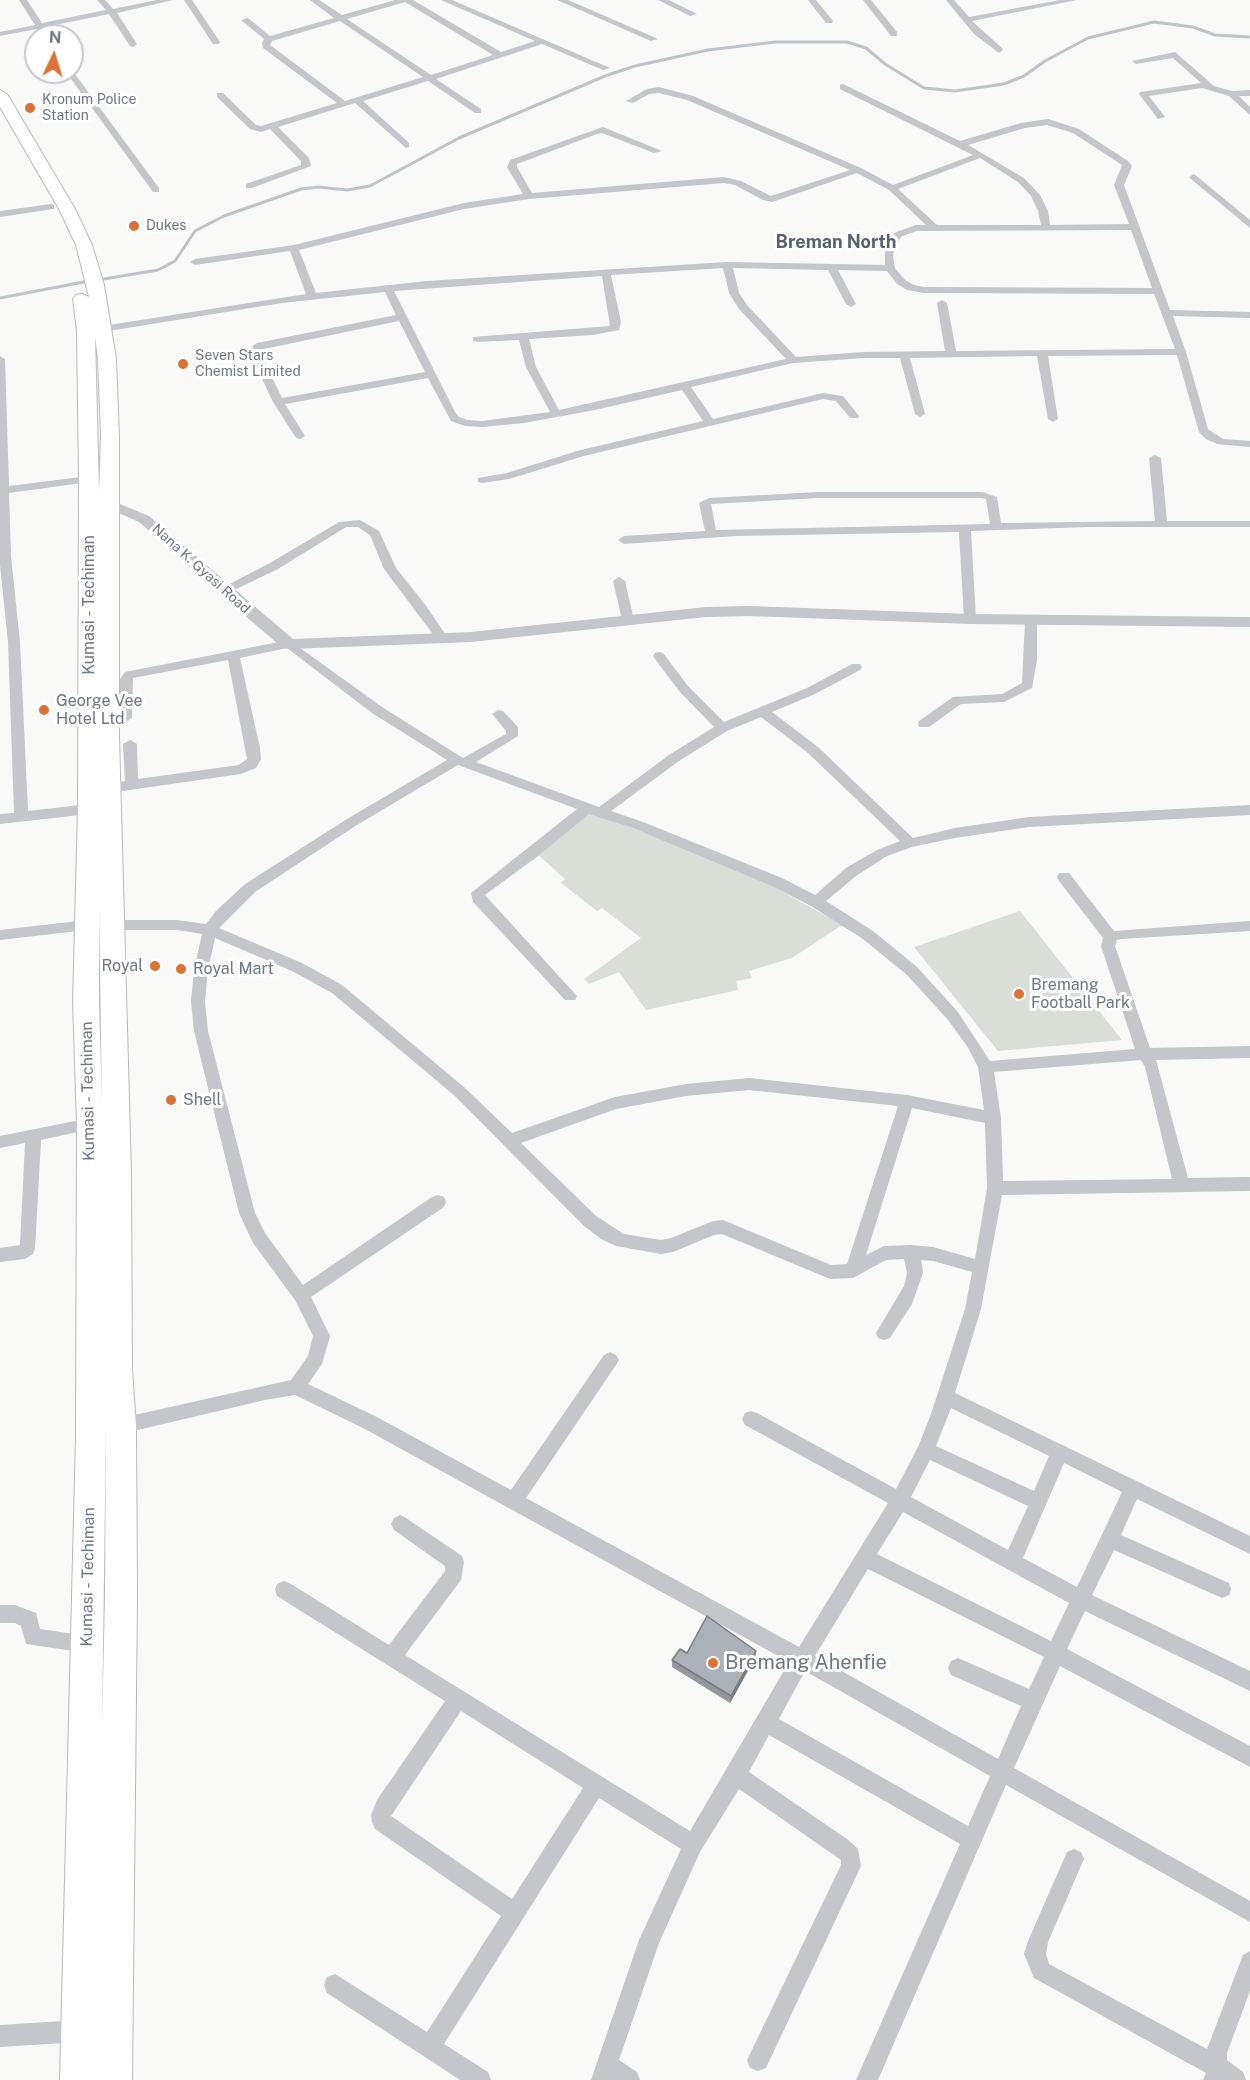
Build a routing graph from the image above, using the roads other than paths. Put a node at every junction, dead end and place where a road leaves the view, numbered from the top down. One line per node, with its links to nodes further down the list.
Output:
1 (23, 0): 20 (street)
2 (101, 0): 14 (street)
3 (169, 0): 14 (street)
4 (188, 0): 27 (street)
5 (314, 0): 16 (street)
6 (405, 0): 16 (street); 31 (street)
7 (445, 0): 28 (street)
8 (561, 0): 26 (street)
9 (663, 0): 15 (street)
10 (812, 0): 19 (street)
11 (867, 0): 24 (street)
12 (950, 0): 18 (street)
13 (1073, 0): 18 (street)
14 (112, 12): 21 (street); 29 (street)
15 (693, 15)
16 (340, 18): 25 (street); 34 (street)
17 (245, 20): 25 (street)
18 (968, 20): 30 (street)
19 (829, 21)
20 (37, 24)
21 (54, 24)
22 (24, 30): 23 (street)
23 (0, 34)
24 (894, 34)
25 (269, 39): 44 (street)
26 (654, 39)
27 (216, 42)
28 (540, 42): 31 (street); 33 (street)
29 (133, 44)
30 (999, 50)
31 (500, 55): 34 (street)
32 (1136, 61): 36 (street)
33 (606, 69)
34 (430, 78): 42 (street); 45 (street)
35 (79, 84): 58 (street)
36 (1210, 86): 40 (street); 47 (street)
37 (843, 87): 50 (street)
38 (1250, 93): 40 (street)
39 (0, 94): 81 (highway, Kumasi - Techiman)
40 (1232, 94): 46 (street)
41 (220, 95): 49 (street)
42 (357, 100): 44 (street); 51 (street)
43 (630, 101): 54 (street)
44 (344, 104): 49 (street)
45 (478, 111)
46 (1250, 112)
47 (1161, 117)
48 (0, 122): 60 (highway)
49 (272, 126): 56 (street)
50 (960, 144): 53 (street); 65 (street)
51 (406, 145)
52 (657, 151): 59 (street)
53 (981, 154): 57 (street); 64 (street)
54 (858, 170): 57 (street); 59 (street)
55 (1194, 177): 62 (street)
56 (249, 186)
57 (892, 188): 63 (street)
58 (156, 190)
59 (530, 196): 67 (street)
60 (51, 207): 61 (street); 66 (highway)
61 (0, 214)
62 (1248, 221)
63 (933, 226): 64 (street); 71 (street)
64 (1046, 226): 65 (street)
65 (1136, 227): 74 (street)
66 (67, 246)
67 (294, 248): 68 (street); 75 (street)
68 (195, 261)
69 (727, 265): 70 (street); 72 (street); 89 (street)
70 (831, 266): 71 (street); 77 (street)
71 (890, 268): 74 (street)
72 (606, 273): 73 (street); 82 (street)
73 (388, 288): 75 (street); 80 (street)
74 (1159, 291): 78 (street)
75 (312, 296): 81 (street)
76 (942, 303): 87 (street)
77 (851, 304)
78 (1167, 313): 79 (street); 84 (street)
79 (1250, 315)
80 (402, 317): 90 (street); 92 (street)
81 (95, 330): 101 (highway, Kumasi - Techiman); 104 (highway)
82 (523, 336): 83 (street); 93 (street)
83 (477, 339)
84 (1182, 352): 85 (street); 99 (street)
85 (1042, 353): 87 (street); 96 (street)
86 (904, 354): 87 (street); 89 (street); 94 (street)
87 (951, 354)
88 (0, 359): 103 (street)
89 (793, 360): 91 (street)
90 (430, 374): 92 (street); 93 (street)
91 (685, 387): 93 (street); 97 (street)
92 (278, 402): 98 (street)
93 (556, 414)
94 (920, 414)
95 (854, 416): 97 (street)
96 (1053, 419)
97 (710, 423): 102 (street)
98 (300, 436)
99 (1250, 444)
100 (1155, 458): 105 (street)
101 (88, 479): 103 (street); 130 (highway, Kumasi - Techiman)
102 (482, 480)
103 (3, 490): 133 (street)
104 (108, 503): 112 (street, Nana K. Gyasi Road); 129 (highway)
105 (1161, 523): 106 (street); 107 (street)
106 (1250, 524)
107 (996, 527): 108 (street); 109 (street)
108 (965, 528): 109 (street); 113 (street)
109 (711, 533): 110 (street)
110 (624, 540)
111 (619, 581): 114 (street)
112 (224, 590): 117 (street); 118 (street, Nana K. Gyasi Road)
113 (970, 619): 114 (street); 115 (street)
114 (628, 620): 117 (street)
115 (1031, 620): 116 (street); 125 (street)
116 (1250, 622)
117 (442, 638): 118 (street)
118 (289, 644): 119 (street); 128 (street)
119 (233, 655): 124 (street); 129 (street)
120 (659, 656): 126 (street)
121 (856, 667): 122 (street)
122 (763, 712): 126 (street); 135 (street)
123 (498, 714): 128 (street)
124 (126, 718)
125 (924, 724)
126 (723, 728): 131 (street)
127 (130, 744): 129 (street)
128 (461, 762): 131 (street); 140 (street)
129 (120, 787): 138 (highway)
130 (89, 809): 133 (street); 138 (highway, Kumasi - Techiman)
131 (594, 810): 137 (street); 143 (street)
132 (1250, 810): 135 (street)
133 (21, 816): 134 (street)
134 (0, 819)
135 (910, 843): 137 (street)
136 (1064, 877): 142 (street)
137 (816, 902): 146 (street)
138 (99, 924): 140 (street); 141 (street); 149 (highway, Kumasi - Techiman); 167 (highway)
139 (1250, 926): 142 (street)
140 (210, 930): 151 (street); 161 (street)
141 (0, 935)
142 (1112, 937): 145 (street)
143 (570, 996)
144 (1250, 1052): 145 (street)
145 (1144, 1053): 146 (street); 154 (street)
146 (986, 1067): 148 (street)
147 (907, 1101): 148 (street); 151 (street); 160 (street)
148 (993, 1118): 155 (street)
149 (90, 1124): 150 (street); 183 (highway, Kumasi - Techiman)
150 (33, 1135): 152 (street); 158 (street)
151 (511, 1140): 160 (street)
152 (0, 1142)
153 (1250, 1184): 154 (street)
154 (1182, 1185): 155 (street)
155 (995, 1188): 159 (street)
156 (438, 1202): 161 (street)
157 (911, 1252): 159 (street); 160 (street); 162 (street)
158 (0, 1255)
159 (981, 1268): 165 (street)
160 (853, 1271)
161 (301, 1294): 164 (street)
162 (884, 1333)
163 (610, 1360): 171 (street)
164 (296, 1387): 167 (street); 171 (street)
165 (946, 1396): 168 (street); 169 (street)
166 (751, 1419): 172 (street)
167 (121, 1426): 210 (highway)
168 (926, 1450): 172 (street); 173 (street)
169 (1060, 1452): 170 (street); 173 (street)
170 (1134, 1487): 175 (street); 176 (street)
171 (514, 1502): 186 (street)
172 (899, 1502): 177 (street); 178 (street)
173 (1038, 1502): 178 (street)
174 (400, 1524): 185 (street)
175 (1109, 1539): 179 (street); 181 (street)
176 (1250, 1545)
177 (864, 1557): 184 (street); 186 (street)
178 (1012, 1563): 181 (street)
179 (1222, 1589)
180 (284, 1590): 185 (street)
181 (1080, 1599): 184 (street); 188 (street)
182 (0, 1614): 183 (street)
183 (87, 1644): 203 (highway, Kumasi - Techiman)
184 (1055, 1653): 190 (street); 192 (street)
185 (392, 1658): 189 (street)
186 (802, 1659): 191 (street); 193 (street)
187 (958, 1668): 190 (street)
188 (1250, 1681)
189 (458, 1699): 195 (street); 200 (street)
190 (1033, 1701): 193 (street)
191 (765, 1722): 194 (street); 196 (street)
192 (1250, 1757)
193 (1002, 1771): 196 (street); 199 (street)
194 (736, 1775): 197 (street); 206 (street)
195 (596, 1785): 197 (street); 200 (street)
196 (972, 1840): 213 (street)
197 (693, 1845): 207 (street)
198 (1074, 1859): 208 (street)
199 (1250, 1912)
200 (515, 1913): 205 (street)
201 (1250, 1962): 208 (street)
202 (335, 1985): 205 (street)
203 (80, 2031): 204 (street); 209 (highway, Kumasi - Techiman)
204 (0, 2036)
205 (430, 2047): 211 (street)
206 (758, 2060)
207 (604, 2072): 212 (street)
208 (1223, 2076)
209 (79, 2080)
210 (113, 2080)
211 (480, 2080)
212 (629, 2080)
213 (867, 2080)

